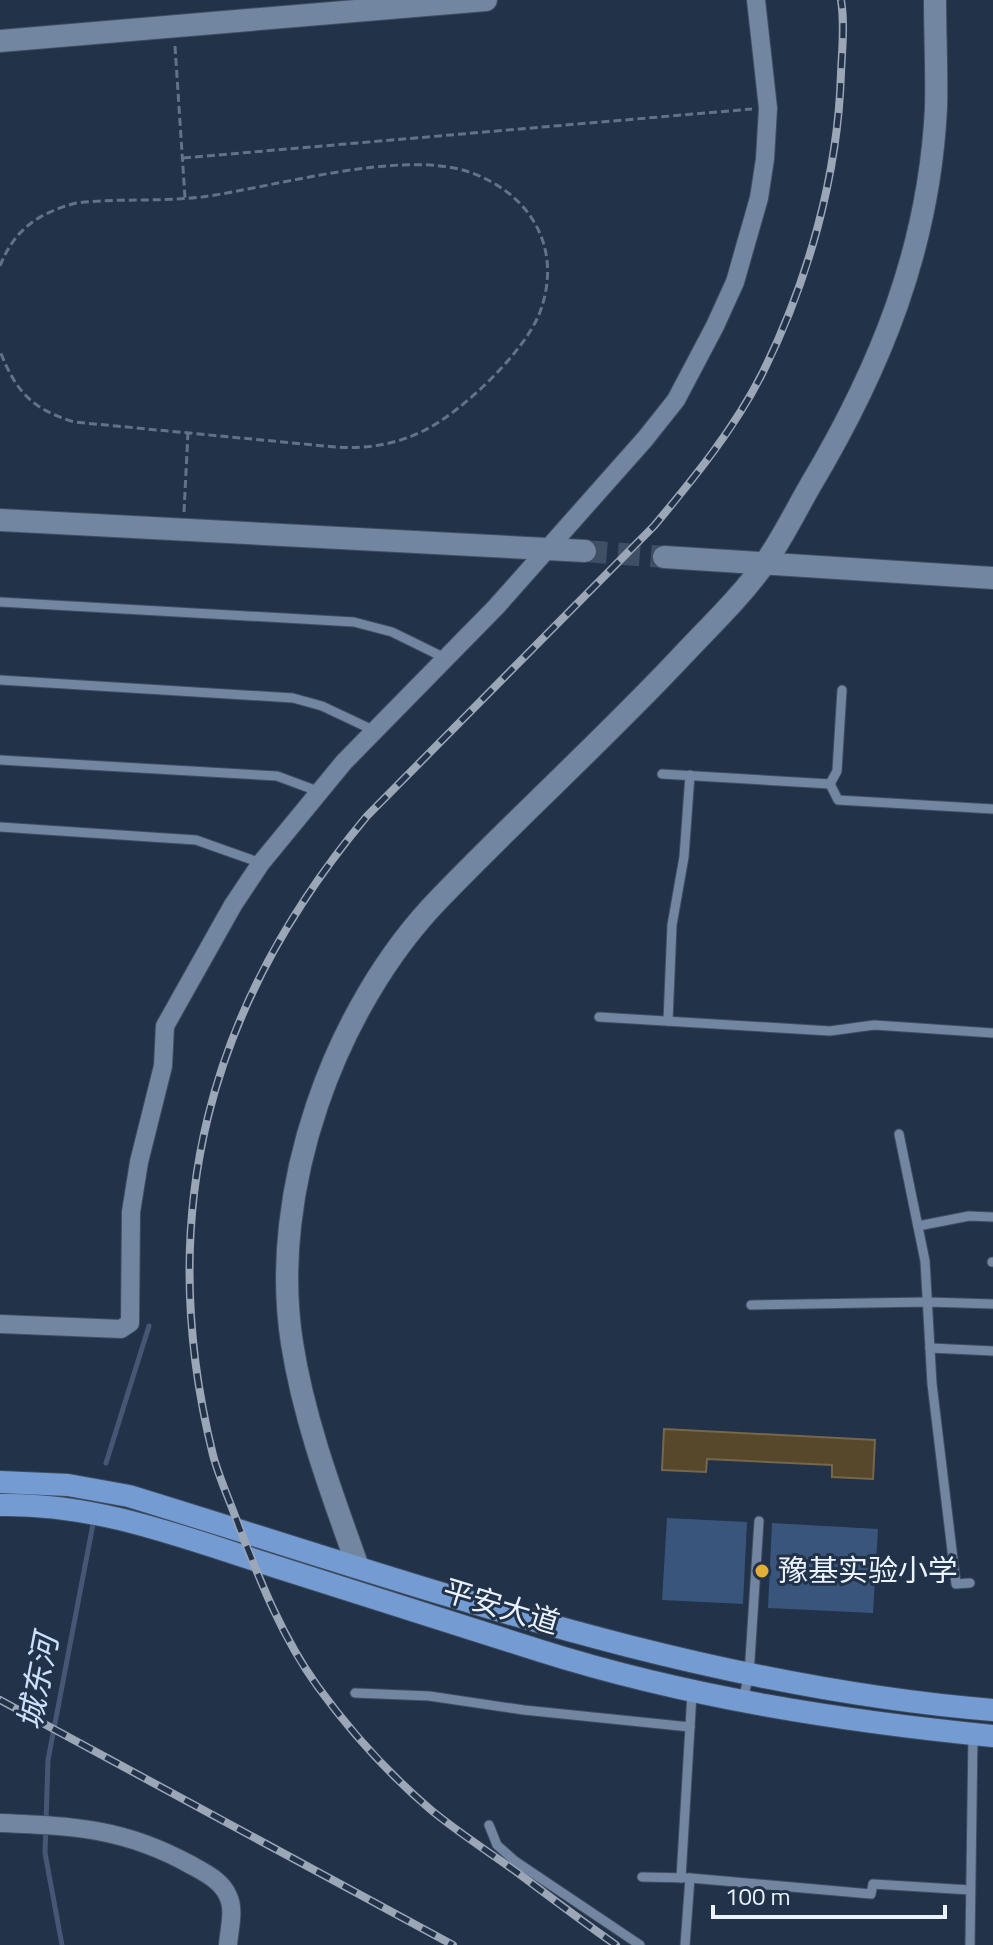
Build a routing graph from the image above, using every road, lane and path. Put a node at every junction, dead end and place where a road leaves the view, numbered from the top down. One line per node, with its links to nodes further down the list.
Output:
1 (486, 0): 4 (street)
2 (756, 0): 6 (street)
3 (935, 0): 17 (street)
4 (174, 27): 5 (street); 7 (path)
5 (0, 41)
6 (768, 108): 7 (path); 14 (street)
7 (183, 158): 8 (path)
8 (185, 198): 9 (path); 11 (path)
9 (0, 266)
10 (0, 351): 11 (path)
11 (188, 432): 13 (path)
12 (0, 520): 13 (street)
13 (183, 528): 14 (street)
14 (547, 550): 15 (street); 20 (street)
15 (585, 551)
16 (664, 557): 17 (street)
17 (764, 564): 18 (street); 47 (street)
18 (993, 578)
19 (0, 602): 20 (lane)
20 (445, 658): 23 (street)
21 (0, 680): 23 (lane)
22 (842, 690): 27 (lane)
23 (375, 731): 28 (street)
24 (0, 760): 28 (lane)
25 (662, 774): 26 (lane)
26 (690, 775): 27 (lane); 33 (lane)
27 (830, 784): 29 (lane)
28 (320, 792): 31 (street)
29 (993, 809)
30 (0, 827): 31 (lane)
31 (261, 863): 41 (street)
32 (599, 1017): 33 (lane)
33 (668, 1021): 34 (lane)
34 (993, 1033)
35 (899, 1134): 37 (lane)
36 (993, 1217): 37 (lane)
37 (918, 1226): 38 (lane)
38 (927, 1302): 39 (lane); 40 (lane); 42 (lane)
39 (993, 1304)
40 (751, 1305)
41 (0, 1324)
42 (930, 1348): 43 (lane); 48 (lane)
43 (993, 1351)
44 (0, 1482): 47 (main road, 平安大道)
45 (0, 1505): 50 (main road, 平安大道)
46 (759, 1521): 49 (lane)
47 (358, 1567): 49 (main road, 平安大道)
48 (970, 1583)
49 (749, 1675): 52 (lane); 53 (main road, 平安大道)
50 (692, 1689): 52 (main road, 平安大道); 54 (lane)
51 (355, 1693): 54 (lane)
52 (743, 1699): 55 (main road, 平安大道)
53 (993, 1710)
54 (690, 1727): 59 (lane)
55 (983, 1735): 60 (lane)
56 (0, 1823): 61 (street)
57 (489, 1825): 62 (lane)
58 (642, 1877): 59 (lane)
59 (685, 1878): 60 (lane); 63 (lane)
60 (970, 1890): 64 (lane)
61 (228, 1945)
62 (640, 1945)
63 (685, 1945)
64 (970, 1945)

